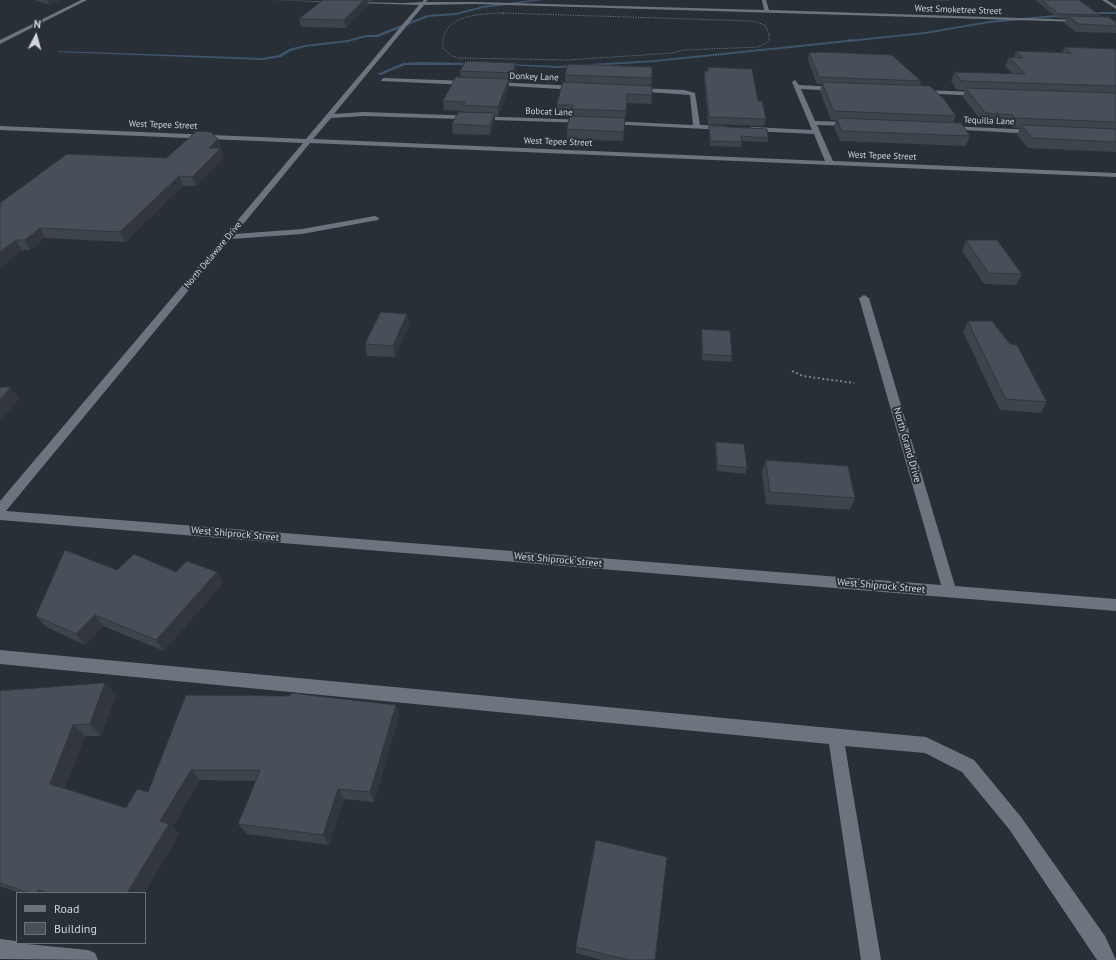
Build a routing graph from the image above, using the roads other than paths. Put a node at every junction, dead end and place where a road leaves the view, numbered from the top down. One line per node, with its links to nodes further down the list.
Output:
1 (85, 0): 9 (street)
2 (271, 0): 5 (street, West Smoketree Street)
3 (764, 0): 7 (street)
4 (1104, 0): 6 (street)
5 (425, 2): 7 (street, West Smoketree Street); 18 (street, North Delaware Drive)
6 (1116, 8)
7 (767, 12): 8 (street, West Smoketree Street)
8 (1086, 21)
9 (0, 42)
10 (383, 80): 11 (street)
11 (478, 84)
12 (486, 84): 13 (street, Donkey Lane)
13 (581, 88)
14 (845, 89): 21 (street)
15 (629, 90): 23 (street)
16 (917, 92): 17 (street)
17 (988, 94)
18 (329, 116): 19 (street, Bobcat Lane); 30 (street, North Delaware Drive)
19 (594, 123)
20 (602, 123): 23 (street)
21 (813, 123): 22 (street); 28 (street)
22 (860, 125)
23 (697, 127): 25 (street)
24 (0, 128): 30 (street, West Tepee Street)
25 (729, 128)
26 (940, 128): 29 (street, Tequilla Lane)
27 (745, 129): 28 (street)
28 (817, 132): 31 (street)
29 (1044, 132)
30 (308, 140): 31 (street, West Tepee Street); 34 (street, North Delaware Drive)
31 (830, 163): 32 (street, West Tepee Street)
32 (1116, 175)
33 (375, 218): 34 (street)
34 (227, 238): 36 (street, North Delaware Drive)
35 (864, 298): 38 (street, North Grand Drive)
36 (0, 510)
37 (0, 515): 38 (street, West Shiprock Street)
38 (950, 592): 39 (street, West Shiprock Street)
39 (1116, 605)
40 (0, 657): 41 (street)
41 (836, 737): 44 (street); 45 (street)
42 (0, 949): 43 (street)
43 (88, 960)
44 (871, 960)
45 (1107, 960)

